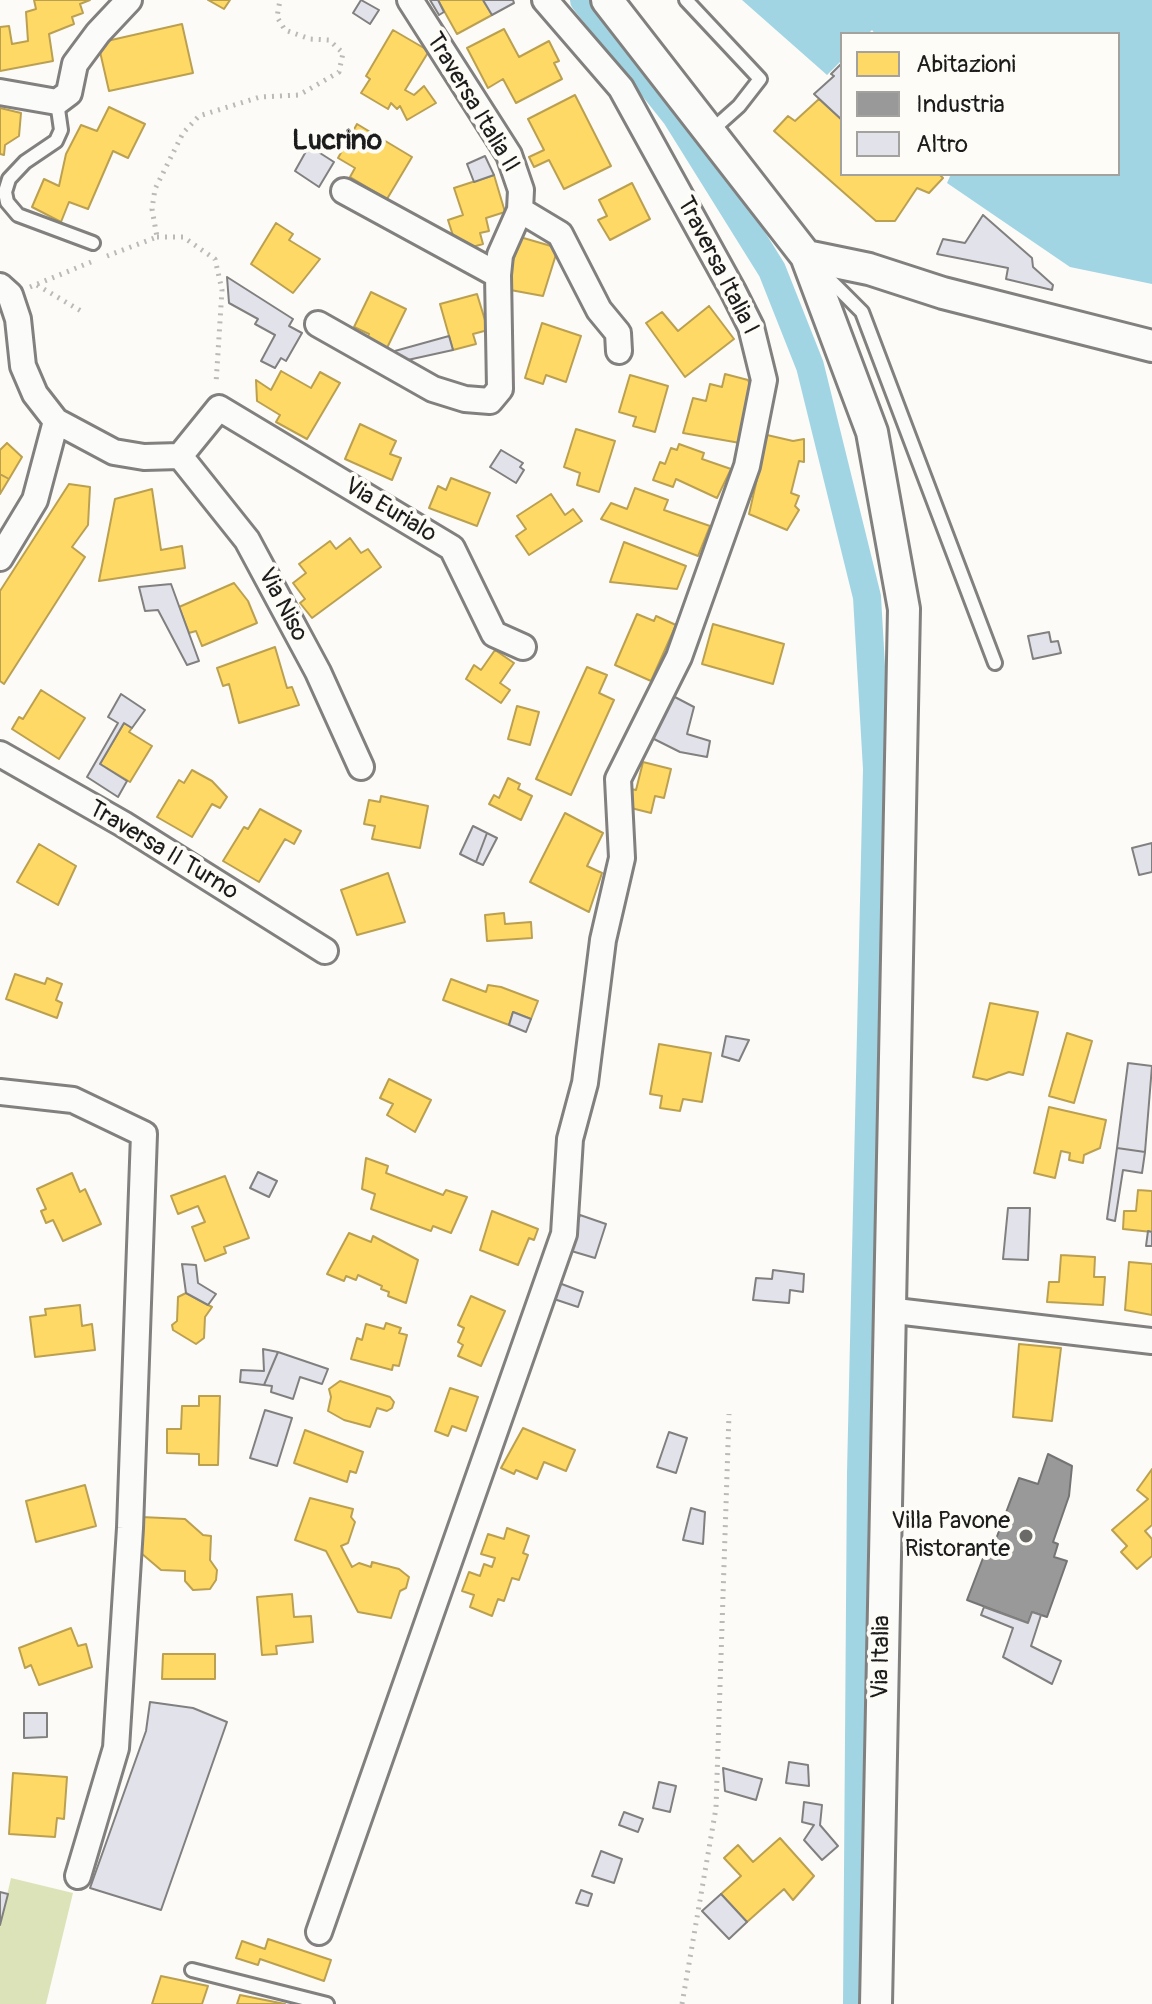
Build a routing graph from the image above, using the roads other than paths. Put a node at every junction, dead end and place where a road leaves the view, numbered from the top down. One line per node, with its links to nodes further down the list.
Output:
1 (129, 0): 7 (street)
2 (410, 0): 10 (street, Traversa Italia II)
3 (545, 0): 31 (street, Traversa Italia I)
4 (607, 0): 8 (street, Via Italia)
5 (686, 0): 8 (lane)
6 (0, 92): 7 (street)
7 (57, 102): 11 (lane)
8 (711, 131): 12 (street, Via Italia)
9 (344, 191): 13 (street)
10 (520, 210): 13 (street); 18 (street)
11 (93, 243)
12 (806, 256): 17 (street); 23 (lane); 28 (street, Via Italia)
13 (498, 275): 15 (street)
14 (5, 290): 16 (street)
15 (318, 324)
16 (10, 341): 19 (street)
17 (1152, 346)
18 (619, 351)
19 (56, 421): 20 (street); 21 (street)
20 (180, 456): 22 (street, Via Eurialo); 25 (street, Via Niso)
21 (0, 558)
22 (523, 647)
23 (995, 663)
24 (0, 754): 26 (street, Traversa II Turno)
25 (361, 767)
26 (325, 951)
27 (0, 1092): 30 (street)
28 (887, 1310): 29 (street); 34 (street, Via Italia)
29 (1152, 1341)
30 (78, 1876)
31 (319, 1932)
32 (192, 1970): 33 (lane)
33 (327, 2004)
34 (876, 2004)

